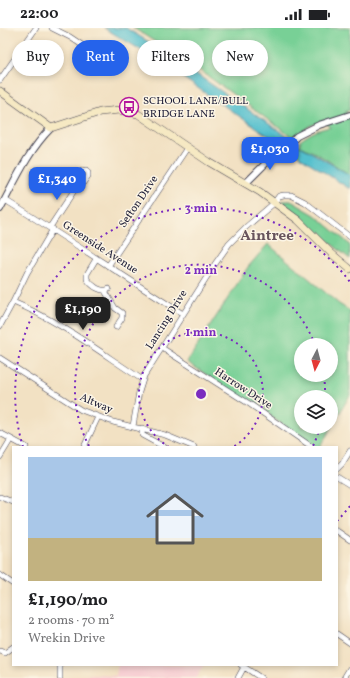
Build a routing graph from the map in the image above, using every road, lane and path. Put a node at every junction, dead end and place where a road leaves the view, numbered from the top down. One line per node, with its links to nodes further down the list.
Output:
1 (36, 28): 4 (street)
2 (52, 28): 3 (street)
3 (74, 40)
4 (0, 80)
5 (0, 91): 7 (main road)
6 (350, 115): 10 (street)
7 (51, 128): 8 (main road); 11 (street)
8 (187, 148): 10 (main road); 17 (street, Sefton Drive)
9 (79, 183): 14 (street)
10 (246, 183): 12 (main road)
11 (5, 200): 13 (street); 14 (street, Greenside Avenue)
12 (274, 203): 15 (street, Lancing Drive); 18 (main road); 20 (street, Lancing Drive)
13 (0, 209)
14 (51, 228): 16 (street, Greenside Avenue); 19 (street)
15 (350, 237)
16 (96, 259): 17 (street, Greenside Avenue); 22 (street)
17 (108, 266): 20 (street, Greenside Avenue)
18 (350, 269)
19 (13, 302): 21 (street); 25 (street)
20 (183, 314): 23 (street, Lancing Drive)
21 (0, 326)
22 (116, 327)
23 (162, 348): 25 (street, Lancing Drive); 35 (street, Harrow Drive)
24 (0, 358): 26 (street, Altway)
25 (143, 380): 27 (street, Lancing Drive)
26 (98, 417): 27 (street, Altway); 33 (street)
27 (133, 426): 28 (street, Altway)
28 (142, 428): 31 (street, Altway); 34 (street)
29 (0, 433): 30 (street)
30 (11, 439): 32 (street); 37 (street)
31 (184, 445)
32 (24, 446)
33 (85, 446)
34 (162, 446)
35 (311, 446)
36 (350, 450): 38 (street)
37 (0, 457)
38 (338, 467)
39 (338, 478): 40 (street)
40 (350, 485)
41 (0, 497): 42 (street)
42 (12, 502)
43 (338, 532): 44 (street)
44 (350, 540)
45 (0, 576): 46 (street)
46 (12, 584)
47 (338, 635): 48 (street)
48 (350, 643)
49 (12, 648): 50 (street)
50 (0, 651)
51 (60, 666): 54 (street)
52 (242, 666): 55 (street); 56 (street)
53 (350, 668): 57 (street)
54 (60, 678)
55 (238, 678)
56 (261, 678)
57 (344, 678)

